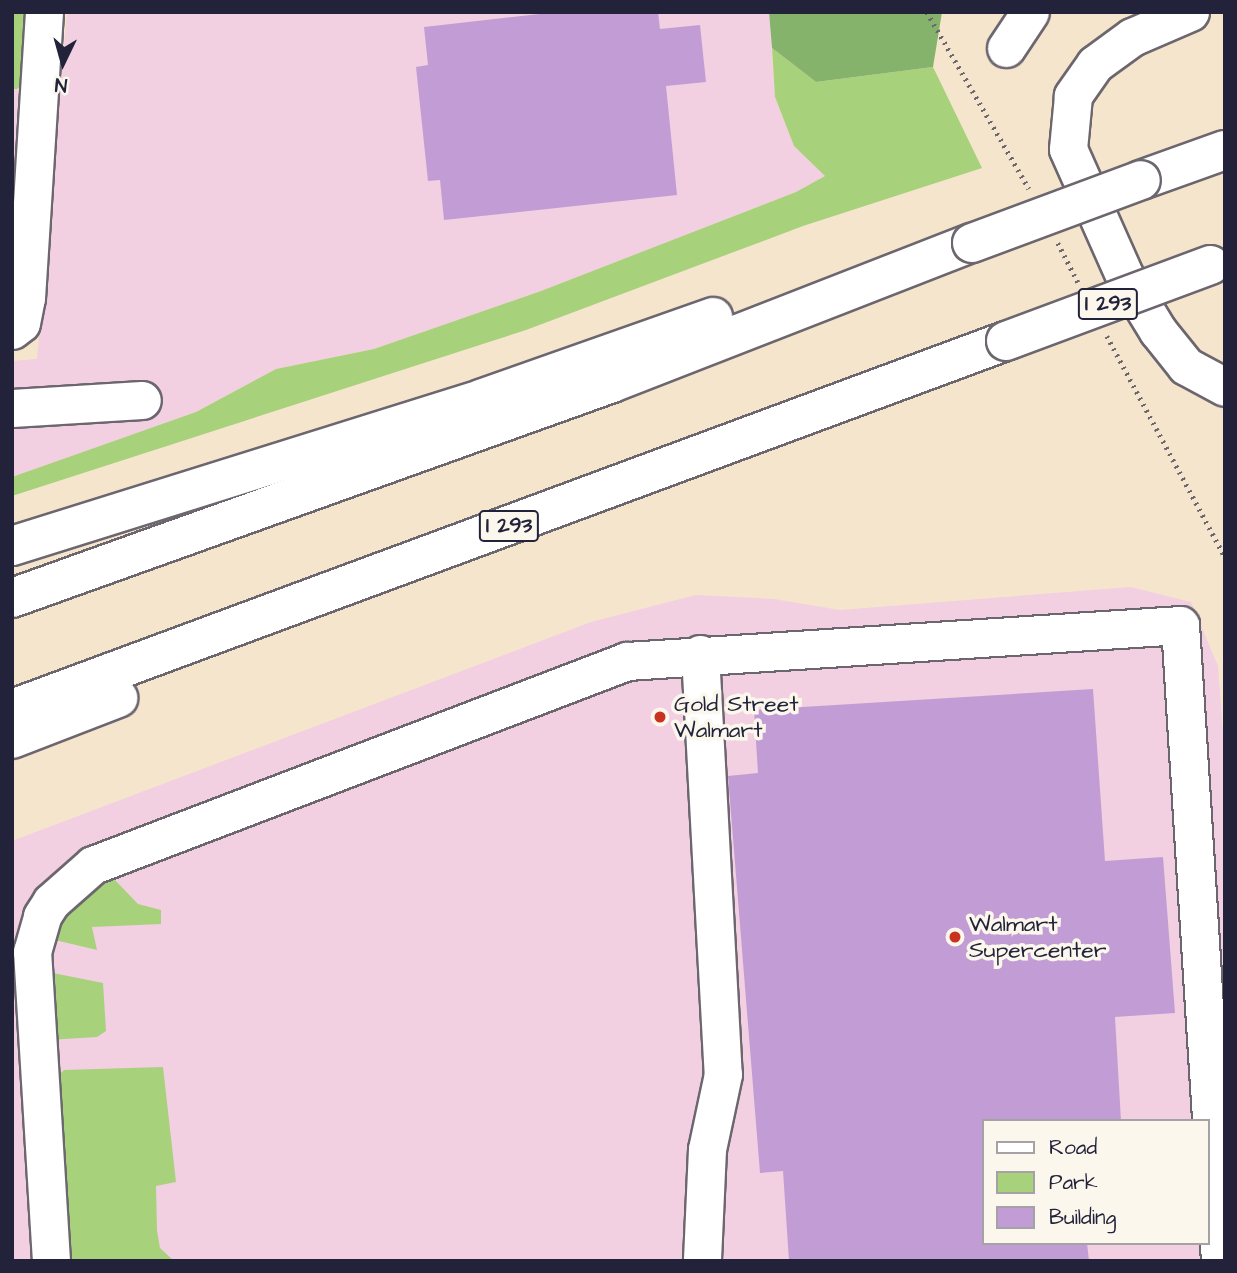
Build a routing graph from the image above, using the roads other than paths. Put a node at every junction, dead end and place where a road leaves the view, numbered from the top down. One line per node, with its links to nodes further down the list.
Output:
1 (44, 12): 5 (street)
2 (1030, 12): 4 (street)
3 (1167, 16): 10 (street)
4 (1006, 48)
5 (25, 107): 9 (street)
6 (1225, 150): 8 (highway, bridge)
7 (1217, 263): 14 (highway, I 293, bridge)
8 (898, 271): 13 (highway); 15 (highway)
9 (12, 330)
10 (1225, 387)
11 (142, 400): 12 (street)
12 (12, 408)
13 (12, 546)
14 (419, 560): 17 (highway, I 293); 18 (highway)
15 (12, 598)
16 (700, 654): 19 (street); 20 (street); 21 (street)
17 (12, 709)
18 (12, 739)
19 (51, 1261)
20 (702, 1261)
21 (1220, 1261)

